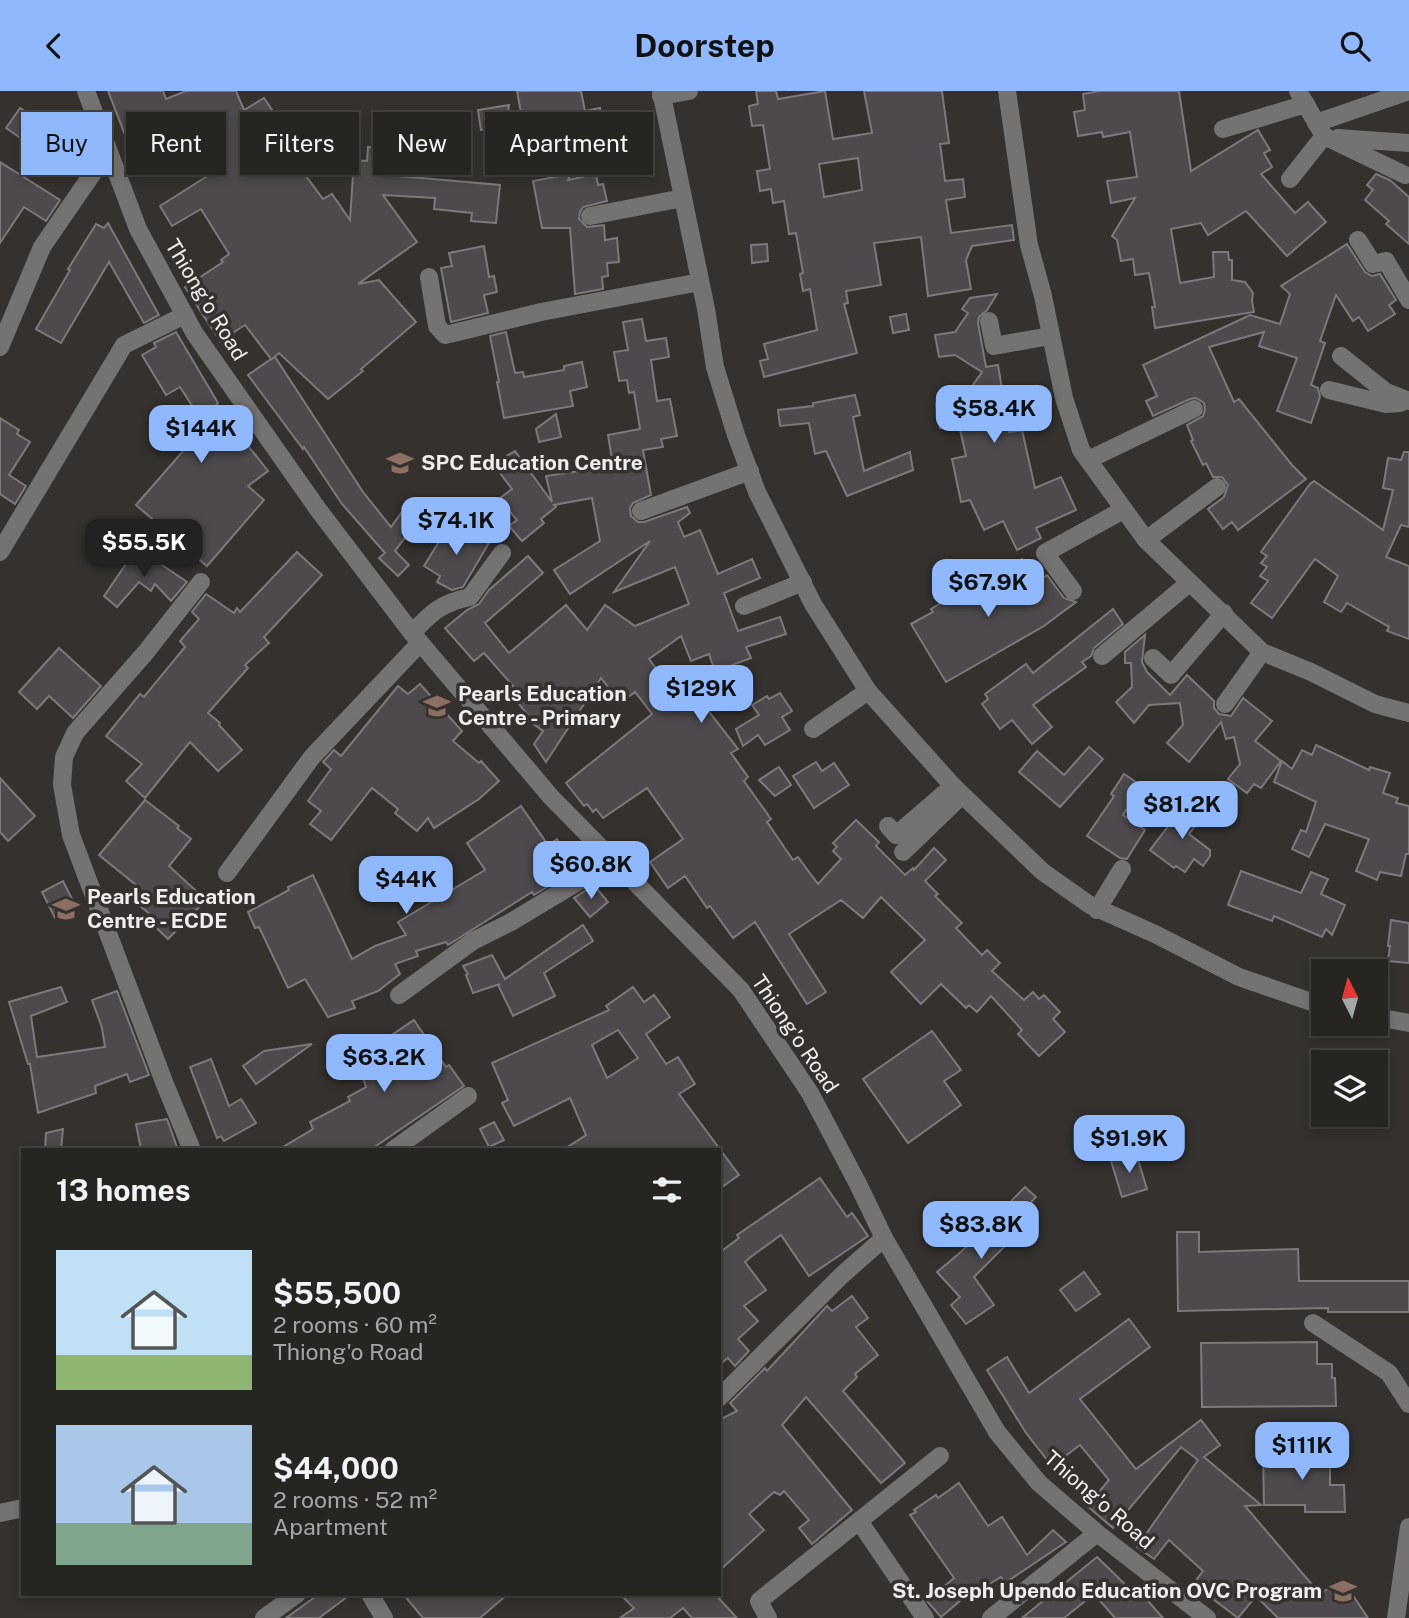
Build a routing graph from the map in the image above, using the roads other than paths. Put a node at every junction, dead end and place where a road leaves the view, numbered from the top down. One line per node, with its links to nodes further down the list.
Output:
1 (86, 91): 7 (street, Thiong'o Road)
2 (689, 91): 5 (street)
3 (1007, 91): 23 (street)
4 (1409, 91): 9 (street)
5 (661, 94): 15 (street)
6 (1302, 98): 8 (street); 9 (street)
7 (94, 112)
8 (1223, 129)
9 (1320, 130): 10 (street); 13 (street); 14 (street)
10 (1409, 143)
11 (112, 162): 21 (street, Thiong'o Road)
12 (92, 175): 24 (street)
13 (1405, 175)
14 (1290, 179)
15 (683, 198): 16 (street); 19 (street)
16 (590, 216)
17 (1358, 240): 20 (street)
18 (429, 277): 19 (street)
19 (700, 282): 30 (street)
20 (1409, 300)
21 (185, 315): 35 (street); 43 (street, Thiong'o Road)
22 (989, 321): 23 (street)
23 (1050, 336): 29 (street)
24 (0, 347)
25 (1341, 356): 27 (street)
26 (1329, 390): 27 (street)
27 (1409, 401)
28 (1194, 409): 29 (street)
29 (1088, 460): 32 (street)
30 (750, 471): 33 (street); 38 (street)
31 (1217, 487): 34 (street)
32 (1123, 510): 34 (street); 40 (street)
33 (640, 511)
34 (1146, 541): 39 (street)
35 (0, 552)
36 (502, 553): 43 (street)
37 (201, 582): 63 (street)
38 (803, 582): 41 (street); 47 (street)
39 (1189, 583): 42 (street); 45 (street)
40 (1073, 591)
41 (744, 606)
42 (1224, 614): 44 (street); 46 (street)
43 (416, 638): 54 (street, Thiong'o Road); 56 (street)
44 (1262, 652): 48 (street); 49 (street)
45 (1102, 656)
46 (1153, 658)
47 (868, 691): 50 (street); 51 (street)
48 (1224, 703)
49 (1409, 713)
50 (813, 729)
51 (958, 791): 52 (street); 53 (street); 57 (street)
52 (888, 825)
53 (903, 852)
54 (614, 860): 58 (street); 65 (street, Thiong'o Road)
55 (1122, 869): 57 (street)
56 (227, 873)
57 (1097, 910): 59 (street)
58 (399, 995)
59 (1311, 1002)
60 (1388, 1019): 61 (street)
61 (1409, 1023)
62 (468, 1096): 64 (street)
63 (191, 1148)
64 (396, 1148)
65 (884, 1238): 67 (street); 74 (street, Thiong'o Road)
66 (1313, 1323): 68 (street)
67 (721, 1396)
68 (1409, 1404)
69 (940, 1456): 72 (street)
70 (21, 1508): 71 (street)
71 (0, 1513)
72 (859, 1521): 79 (street); 80 (street)
73 (1409, 1527): 83 (street)
74 (1097, 1533): 81 (street); 82 (street, Thiong'o Road)
75 (294, 1596): 77 (street)
76 (371, 1596): 78 (street)
77 (264, 1618)
78 (384, 1618)
79 (768, 1618)
80 (925, 1618)
81 (992, 1618)
82 (1207, 1618)
83 (1396, 1618)

